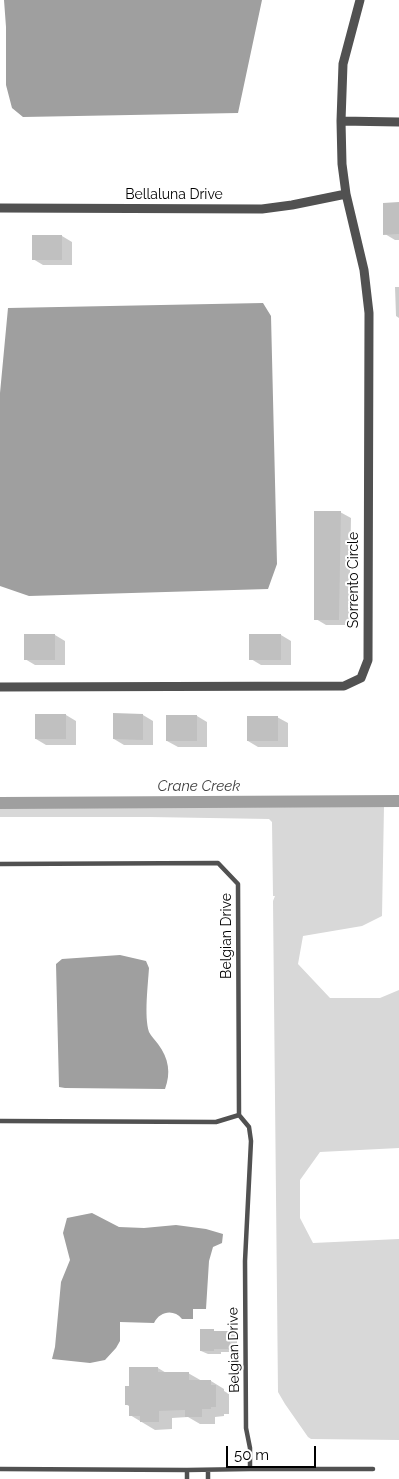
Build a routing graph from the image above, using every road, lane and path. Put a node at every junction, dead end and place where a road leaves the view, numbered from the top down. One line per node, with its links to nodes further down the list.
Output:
1 (360, 0): 2 (street, Sorrento Circle)
2 (341, 121): 3 (street); 4 (street, Sorrento Circle)
3 (399, 122)
4 (346, 194): 5 (street, Bellaluna Drive); 6 (street, Sorrento Circle)
5 (0, 208)
6 (0, 687)
7 (0, 864): 8 (lane, Belgian Drive)
8 (239, 1115): 9 (lane); 11 (lane, Belgian Drive)
9 (0, 1121)
10 (0, 1469): 13 (lane)
11 (250, 1469): 12 (lane); 14 (lane)
12 (373, 1469)
13 (187, 1470): 14 (lane); 15 (lane)
14 (208, 1470): 16 (lane)
15 (187, 1479)
16 (208, 1479)

